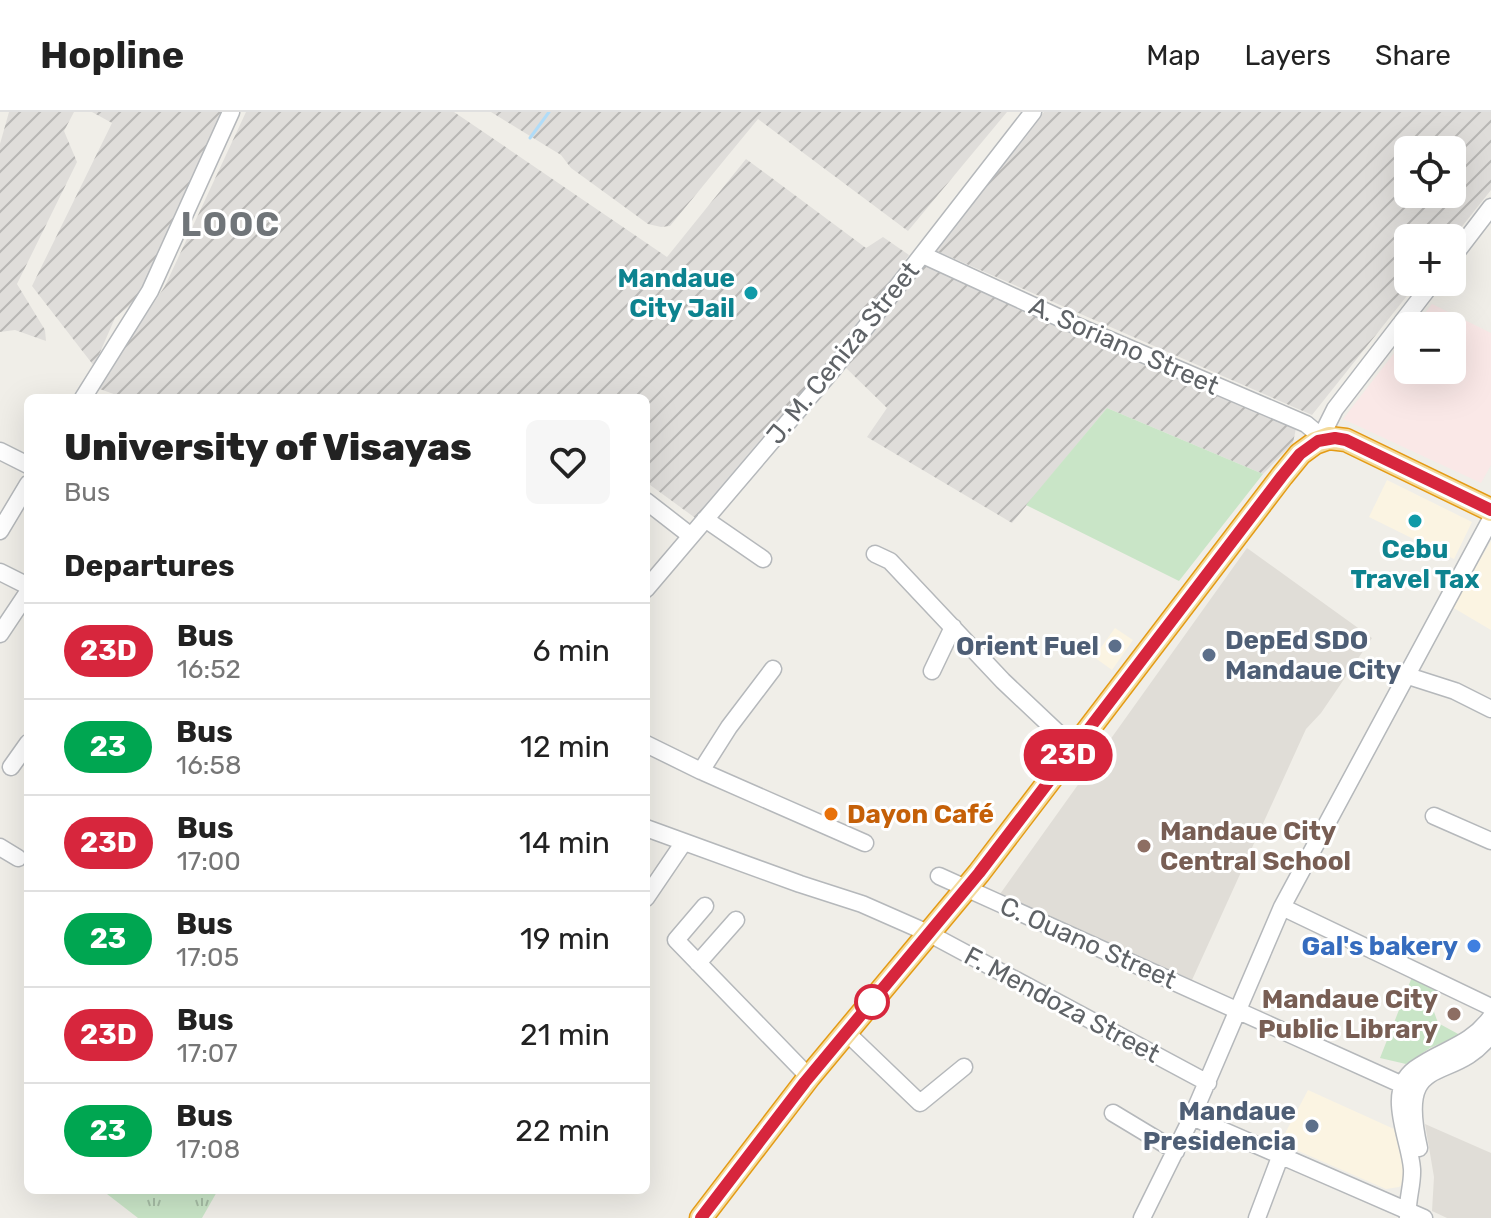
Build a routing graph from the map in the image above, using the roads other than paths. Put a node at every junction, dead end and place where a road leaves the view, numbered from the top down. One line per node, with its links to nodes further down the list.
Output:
1 (231, 112): 7 (street)
2 (1033, 112): 5 (street, J. M. Ceniza Street)
3 (1491, 207): 4 (street)
4 (1466, 240)
5 (923, 255): 8 (street, A. Soriano Street); 14 (street, J. M. Ceniza Street)
6 (1422, 296): 8 (street)
7 (86, 394)
8 (1324, 439): 13 (highway); 31 (highway)
9 (0, 451): 10 (street)
10 (24, 463)
11 (24, 491): 16 (street)
12 (650, 504): 17 (street)
13 (1491, 510)
14 (705, 519): 17 (street, J. M. Ceniza Street); 19 (street)
15 (1491, 519): 28 (street)
16 (0, 531)
17 (691, 536): 21 (street, J. M. Ceniza Street)
18 (875, 554): 24 (street)
19 (763, 559)
20 (0, 572): 22 (street)
21 (650, 584)
22 (24, 587)
23 (24, 595): 25 (street)
24 (953, 627): 27 (street); 31 (street)
25 (0, 634)
26 (773, 669): 34 (street)
27 (932, 671)
28 (1405, 675): 29 (street); 46 (street)
29 (1491, 709)
30 (650, 746): 34 (street)
31 (1074, 748): 43 (highway)
32 (24, 749): 33 (street)
33 (11, 767)
34 (701, 771): 39 (street)
35 (1434, 816): 37 (street)
36 (650, 829): 38 (street, F. Mendoza Street)
37 (1491, 841)
38 (684, 842): 44 (street); 48 (street, F. Mendoza Street)
39 (865, 843)
40 (0, 847): 41 (street)
41 (18, 858)
42 (939, 876): 43 (street, C. Ouano Street)
43 (966, 889): 48 (highway); 51 (street, C. Ouano Street)
44 (650, 892)
45 (705, 906): 49 (street)
46 (1282, 907): 50 (street); 51 (street)
47 (736, 920): 49 (street)
48 (928, 933): 53 (highway); 57 (street, F. Mendoza Street)
49 (698, 963): 56 (street)
50 (1491, 1007)
51 (1238, 1008): 57 (street); 58 (street, C. Ouano Street)
52 (1491, 1017): 58 (street)
53 (847, 1033): 55 (street); 56 (highway)
54 (1491, 1034): 58 (street)
55 (964, 1067)
56 (809, 1077): 64 (highway)
57 (1208, 1083): 60 (street)
58 (1410, 1088): 63 (street)
59 (1113, 1113): 61 (street)
60 (1192, 1117): 61 (street); 62 (street)
61 (1176, 1151): 65 (street)
62 (1280, 1157): 63 (street); 66 (street)
63 (1413, 1216)
64 (701, 1218)
65 (1142, 1218)
66 (1257, 1218)

